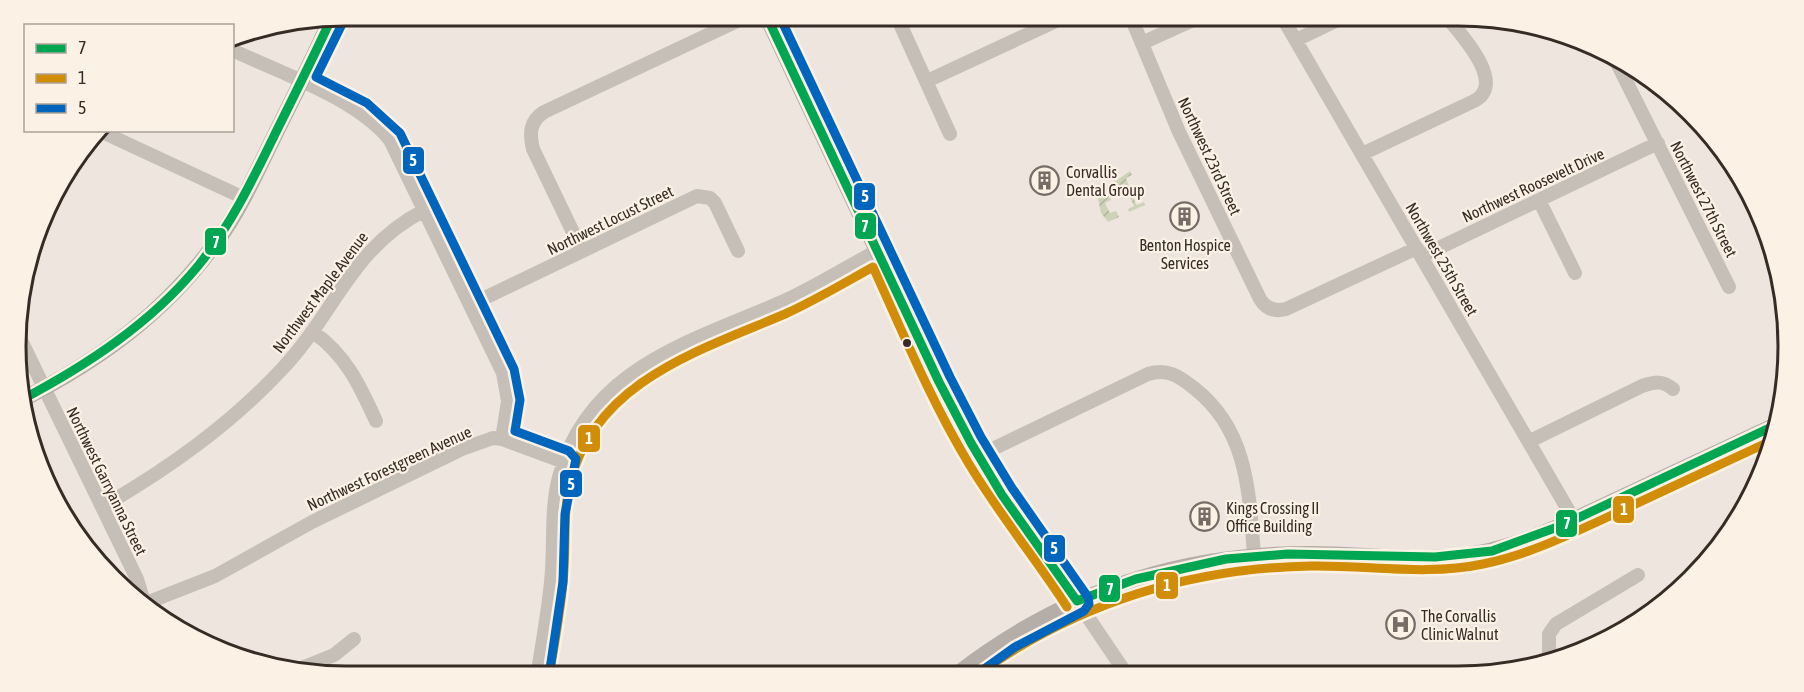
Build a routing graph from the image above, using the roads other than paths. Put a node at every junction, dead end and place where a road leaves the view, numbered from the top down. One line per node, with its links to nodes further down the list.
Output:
1 (328, 26): 16 (main road)
2 (727, 26): 25 (street)
3 (771, 26): 24 (main road)
4 (901, 26): 15 (street)
5 (1045, 26): 15 (street)
6 (1135, 26): 12 (street, Northwest 23rd Street)
7 (1180, 26): 12 (street)
8 (1288, 26): 11 (street, Northwest 25th Street)
9 (1325, 26): 11 (street)
10 (1453, 26): 20 (street)
11 (1296, 40): 20 (street, Northwest 25th Street)
12 (1142, 43): 31 (street, Northwest 23rd Street)
13 (234, 51): 16 (street)
14 (1620, 70): 19 (street, Northwest 27th Street)
15 (927, 81): 18 (street)
16 (300, 82): 21 (main road); 23 (street)
17 (107, 133): 21 (street)
18 (950, 134)
19 (1658, 143): 22 (street, Northwest Roosevelt Drive); 29 (street, Northwest 27th Street)
20 (1362, 154): 27 (street, Northwest 25th Street)
21 (244, 198): 34 (main road)
22 (1539, 200): 27 (street, Northwest Roosevelt Drive); 28 (street)
23 (426, 210): 30 (street); 32 (street, Northwest Maple Avenue)
24 (879, 250): 41 (main road); 42 (street)
25 (582, 251): 26 (street, Northwest Locust Street); 30 (street, Northwest Locust Street)
26 (738, 251)
27 (1419, 252): 31 (street, Northwest Roosevelt Drive); 40 (street, Northwest 25th Street)
28 (1575, 273)
29 (1729, 287)
30 (470, 305): 39 (street)
31 (1267, 308)
32 (313, 332): 37 (street); 43 (street, Northwest Maple Avenue)
33 (26, 351): 34 (street, Northwest Garryanna Street)
34 (44, 388): 36 (main road); 43 (street, Northwest Garryanna Street)
35 (1673, 389): 40 (street)
36 (29, 396)
37 (376, 421)
38 (1768, 429): 44 (main road)
39 (502, 439): 42 (street); 49 (street, Northwest Forestgreen Avenue)
40 (1530, 441): 44 (street, Northwest 25th Street)
41 (978, 456): 45 (street); 48 (main road)
42 (564, 462): 53 (street)
43 (102, 507): 47 (street, Northwest Garryanna Street)
44 (1574, 520): 45 (main road)
45 (1254, 555): 48 (main road)
46 (1638, 575): 51 (street)
47 (140, 591)
48 (1077, 600): 54 (main road); 55 (street)
49 (154, 602)
50 (354, 639): 52 (street)
51 (1549, 653)
52 (310, 665)
53 (539, 666)
54 (969, 666)
55 (1121, 666)

